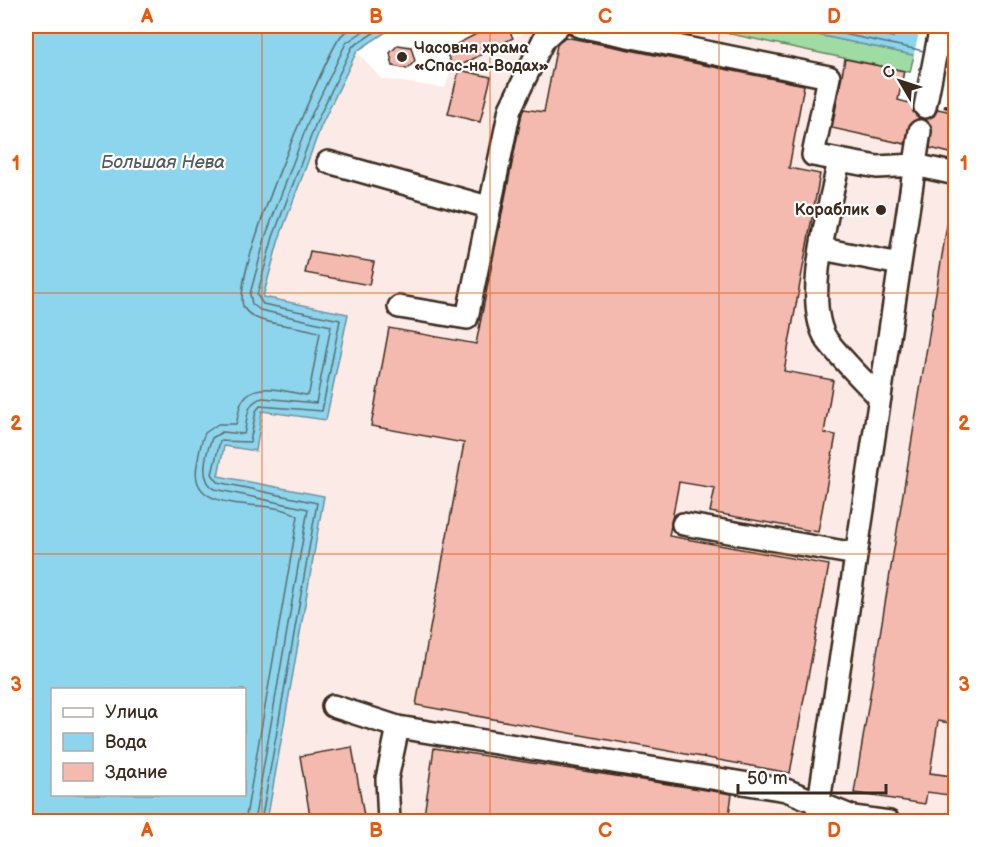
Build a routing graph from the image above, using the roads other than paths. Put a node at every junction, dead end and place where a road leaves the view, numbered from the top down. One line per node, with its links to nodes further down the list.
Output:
1 (558, 26): 10 (lane)
2 (579, 26): 6 (lane)
3 (941, 29): 4 (lane)
4 (925, 107)
5 (920, 131): 8 (lane)
6 (839, 160): 8 (lane); 11 (lane)
7 (328, 162): 10 (lane)
8 (915, 165): 9 (lane); 12 (lane)
9 (956, 174)
10 (488, 207): 13 (lane)
11 (822, 249): 12 (lane); 14 (lane)
12 (900, 264): 14 (lane)
13 (399, 307)
14 (880, 398): 16 (lane)
15 (684, 524): 16 (lane)
16 (856, 554): 19 (lane)
17 (333, 706): 18 (lane)
18 (398, 727): 19 (lane); 20 (lane)
19 (817, 812): 21 (lane)
20 (389, 822)
21 (889, 822)

